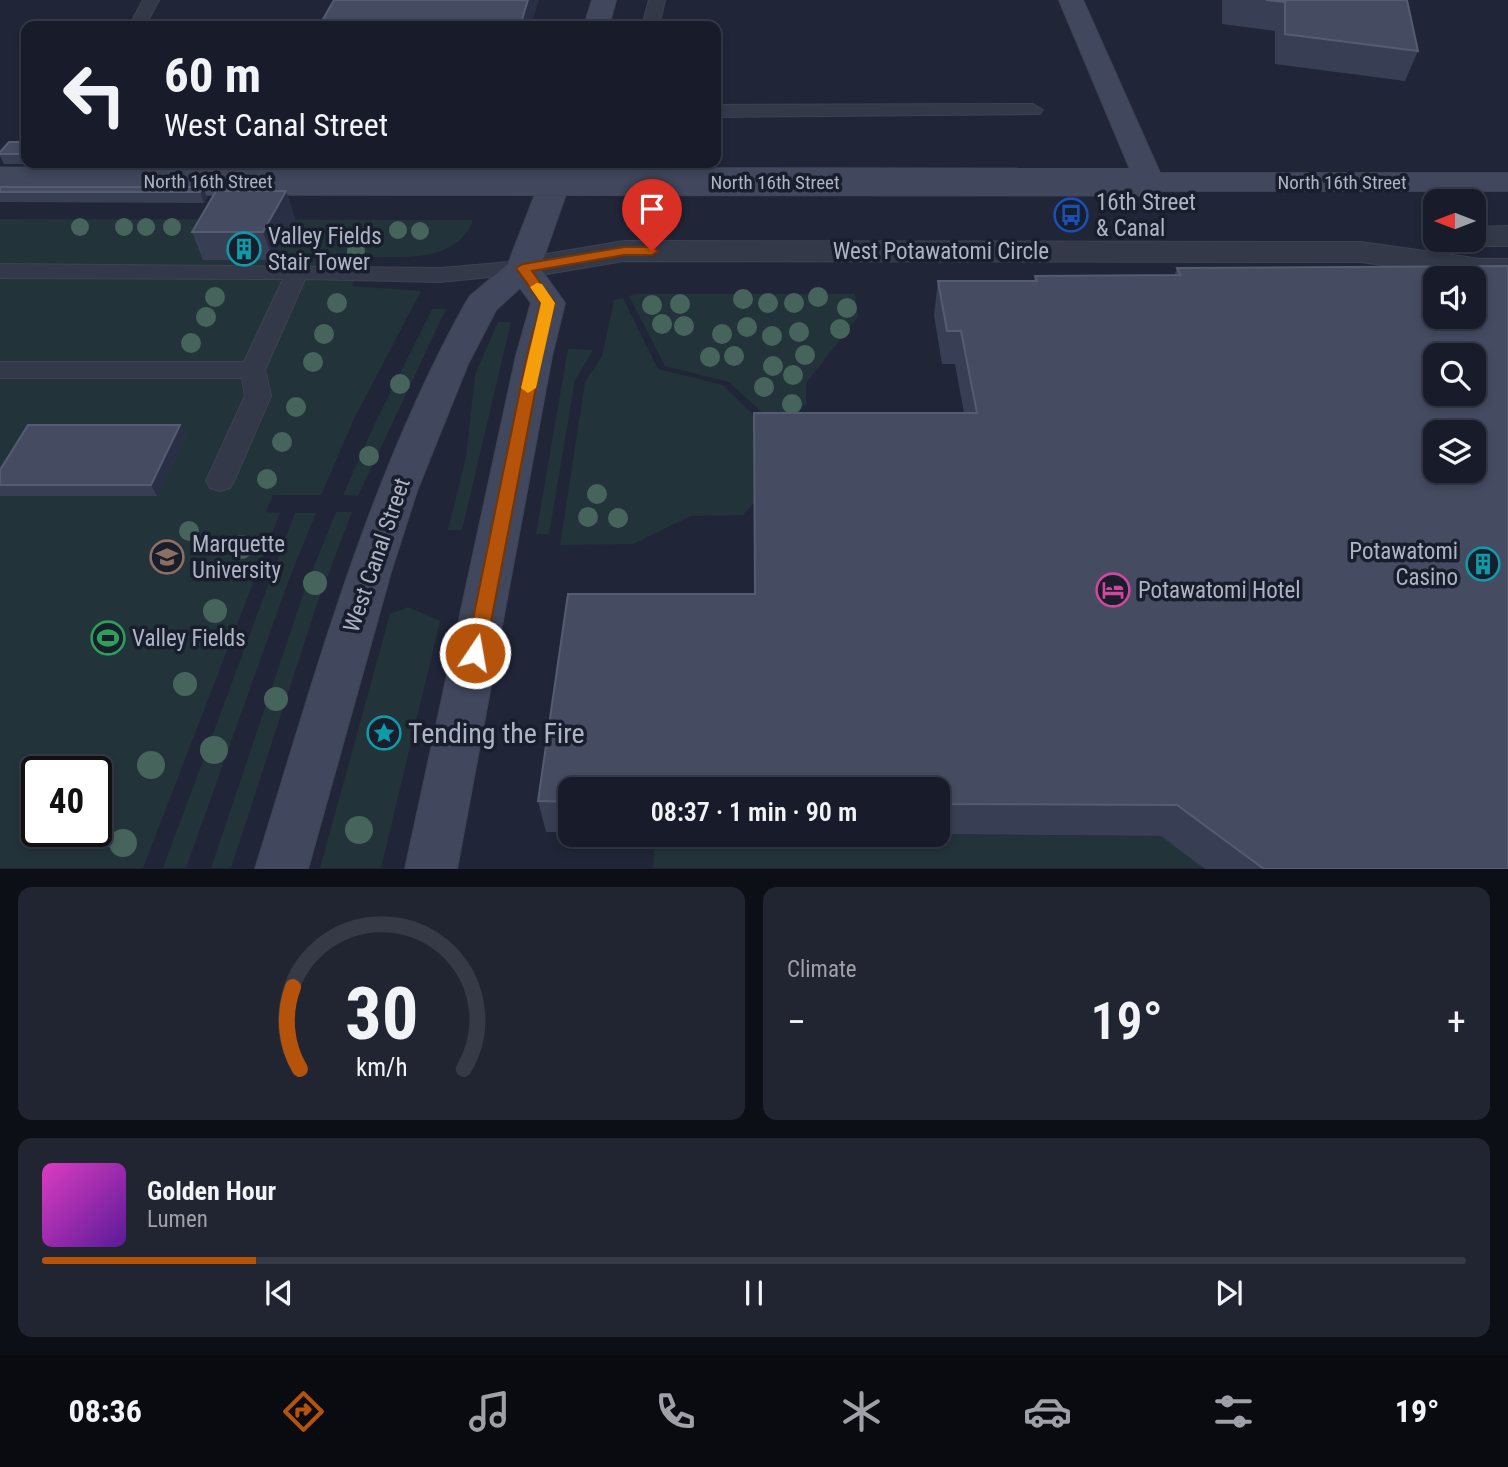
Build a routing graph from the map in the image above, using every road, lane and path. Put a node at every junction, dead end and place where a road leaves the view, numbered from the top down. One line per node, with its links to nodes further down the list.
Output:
1 (151, 0): 5 (lane)
2 (604, 0): 6 (street)
3 (657, 0): 7 (lane)
4 (1071, 0): 12 (street)
5 (140, 21)
6 (598, 21)
7 (652, 21)
8 (1033, 110): 9 (lane)
9 (721, 111)
10 (560, 168): 18 (street, West Canal Street)
11 (0, 181): 12 (street, North 16th Street, bridge)
12 (1149, 182): 13 (street, North 16th Street)
13 (1508, 182)
14 (1486, 236): 15 (street)
15 (1508, 236)
16 (1423, 241): 17 (street, West Potawatomi Circle)
17 (1362, 252): 18 (street, West Potawatomi Circle); 19 (street, West Potawatomi Circle)
18 (523, 268): 21 (lane); 25 (street, West Canal Street); 26 (street)
19 (1508, 269)
20 (0, 271): 21 (lane)
21 (297, 272): 23 (lane)
22 (0, 370): 23 (lane)
23 (253, 370): 24 (lane)
24 (220, 481)
25 (281, 869)
26 (431, 869)

